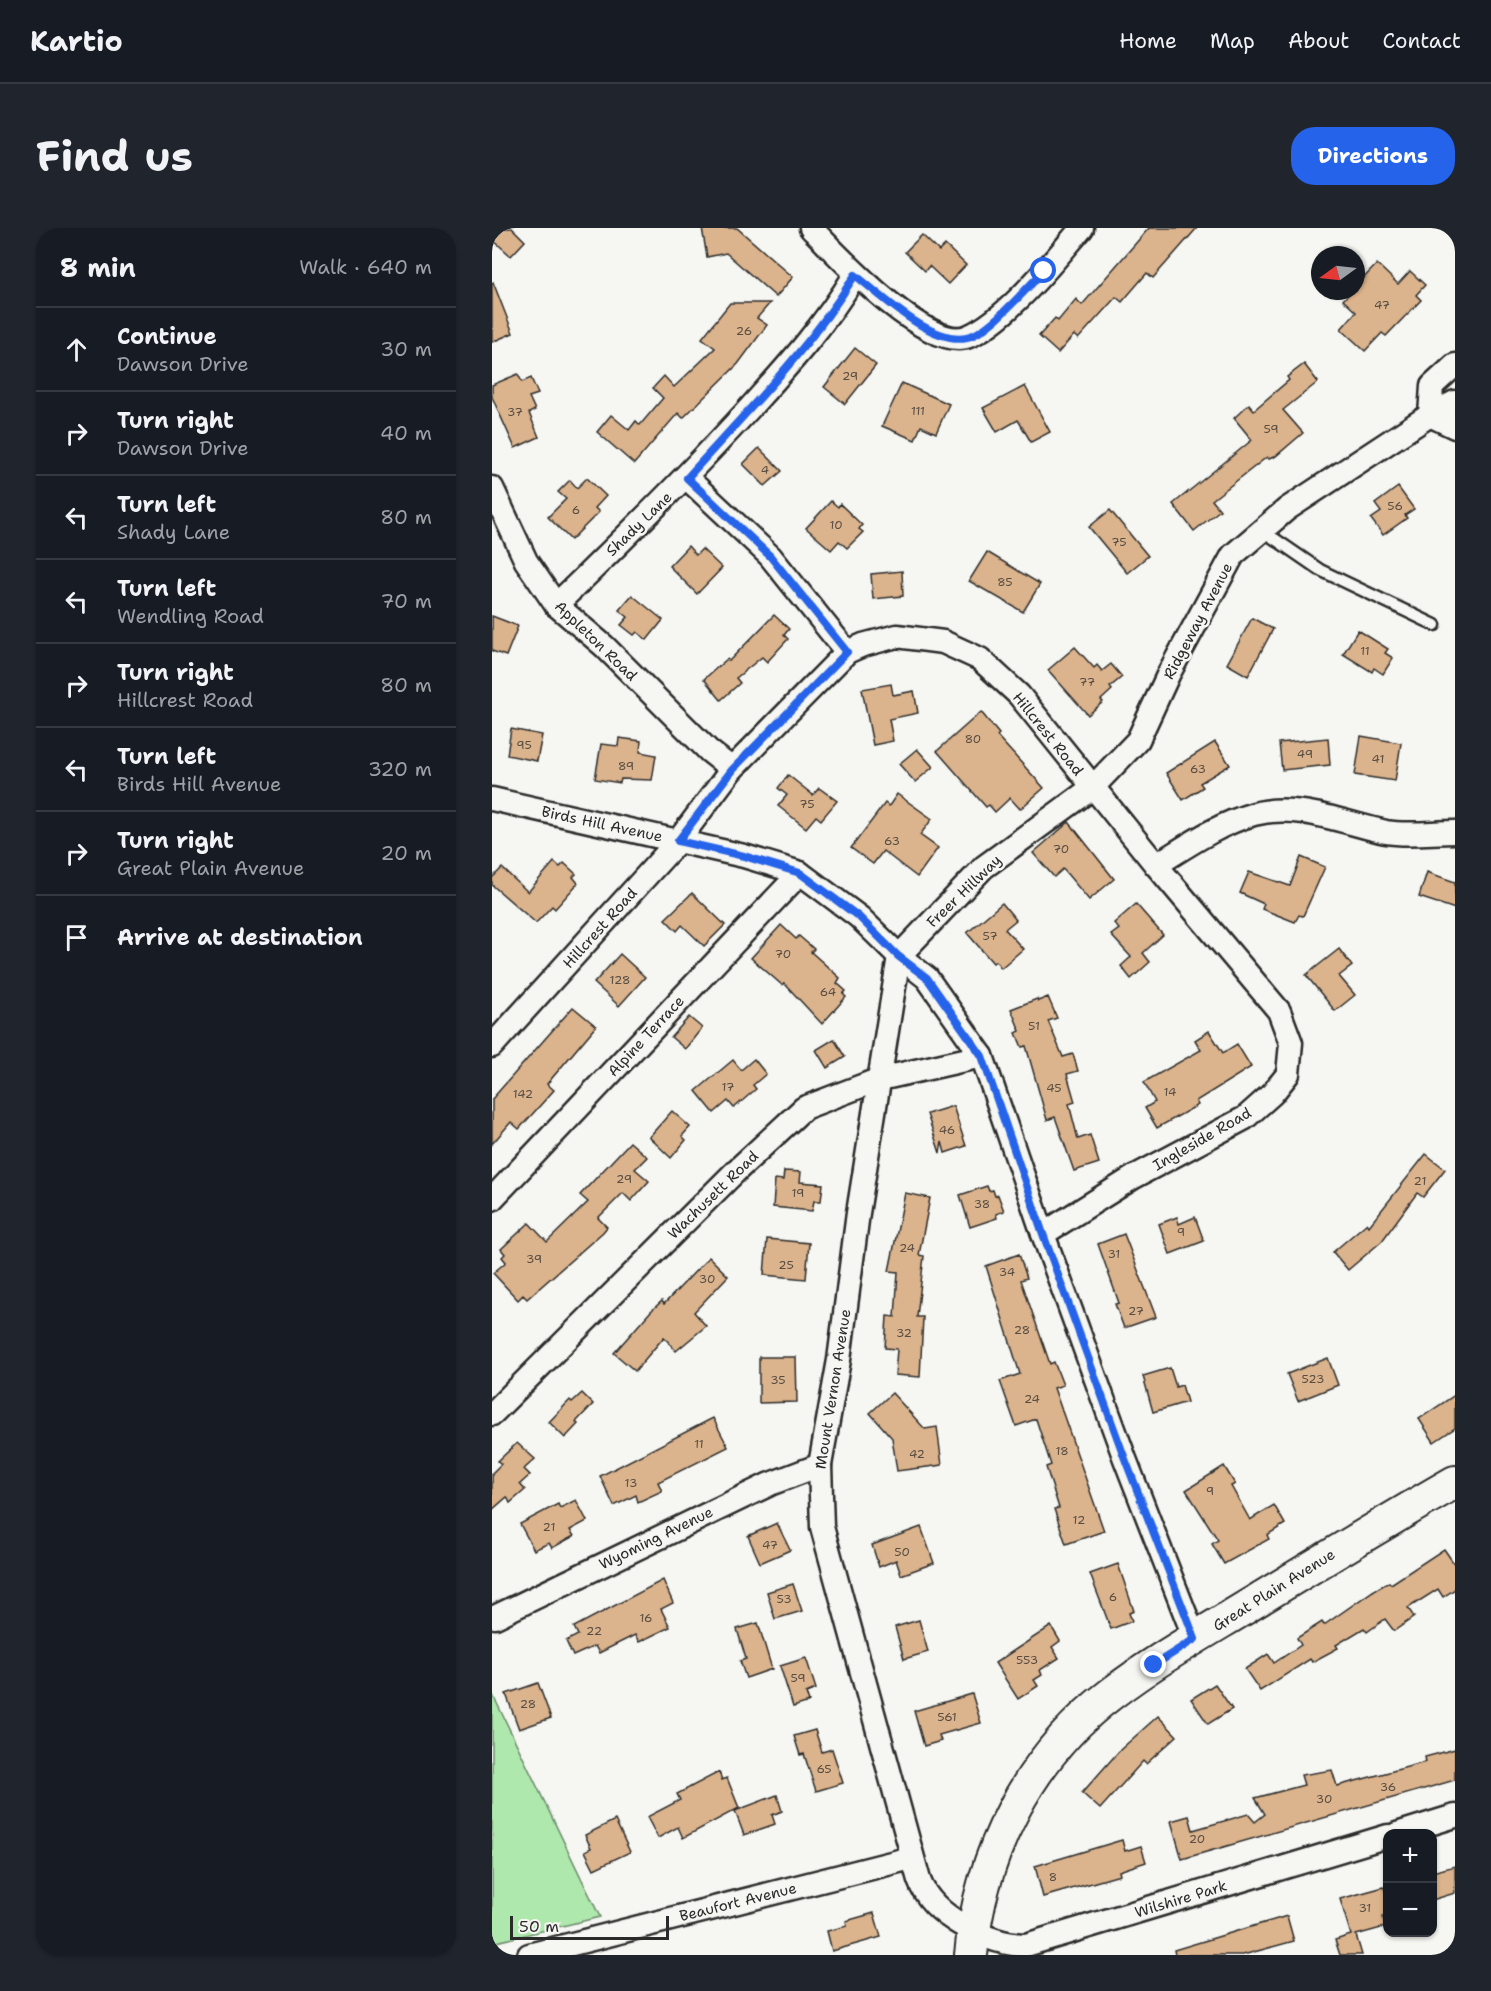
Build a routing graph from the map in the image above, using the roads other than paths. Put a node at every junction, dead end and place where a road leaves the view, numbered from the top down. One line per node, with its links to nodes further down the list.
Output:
1 (811, 228): 3 (street)
2 (1082, 228): 3 (street)
3 (855, 275): 8 (street, Shady Lane)
4 (1455, 365): 6 (street)
5 (1455, 402): 6 (street, Ridgeway Avenue)
6 (1430, 415): 7 (street); 10 (street, Ridgeway Avenue)
7 (1455, 427)
8 (687, 478): 11 (street, Shady Lane); 13 (street)
9 (492, 488): 11 (street, Appleton Road)
10 (1263, 531): 12 (lane); 15 (street, Ridgeway Avenue)
11 (556, 605): 14 (street, Appleton Road)
12 (1435, 625)
13 (847, 652): 14 (street, Hillcrest Road); 15 (street, Hillcrest Road)
14 (732, 770): 18 (street, Hillcrest Road)
15 (1092, 788): 19 (street, Hillcrest Road); 21 (street, Freer Hillway)
16 (492, 799): 18 (street, Birds Hill Avenue)
17 (1455, 832): 19 (street)
18 (678, 841): 20 (street, Birds Hill Avenue); 22 (street, Hillcrest Road)
19 (1156, 865): 26 (street, Ingleside Road)
20 (800, 873): 21 (street, Birds Hill Avenue); 25 (street, Alpine Terrace)
21 (898, 956): 23 (street, Birds Hill Avenue); 24 (street, Mount Vernon Avenue)
22 (492, 1046)
23 (982, 1056): 24 (street, Wachusett Road); 26 (street, Birds Hill Avenue)
24 (880, 1079): 27 (street, Wachusett Road); 28 (street, Mount Vernon Avenue)
25 (492, 1199)
26 (1043, 1234): 31 (street, Birds Hill Avenue)
27 (492, 1414)
28 (820, 1465): 30 (street, Wyoming Avenue); 35 (street, Mount Vernon Avenue)
29 (1455, 1482): 31 (main road, Great Plain Avenue)
30 (495, 1617)
31 (1195, 1639): 36 (main road, Great Plain Avenue)
32 (1455, 1816): 33 (street)
33 (1411, 1829)
34 (1383, 1838): 36 (street, Wilshire Park)
35 (911, 1858): 36 (street, Mount Vernon Avenue); 37 (street, Beaufort Avenue)
36 (973, 1942)
37 (537, 1954)

